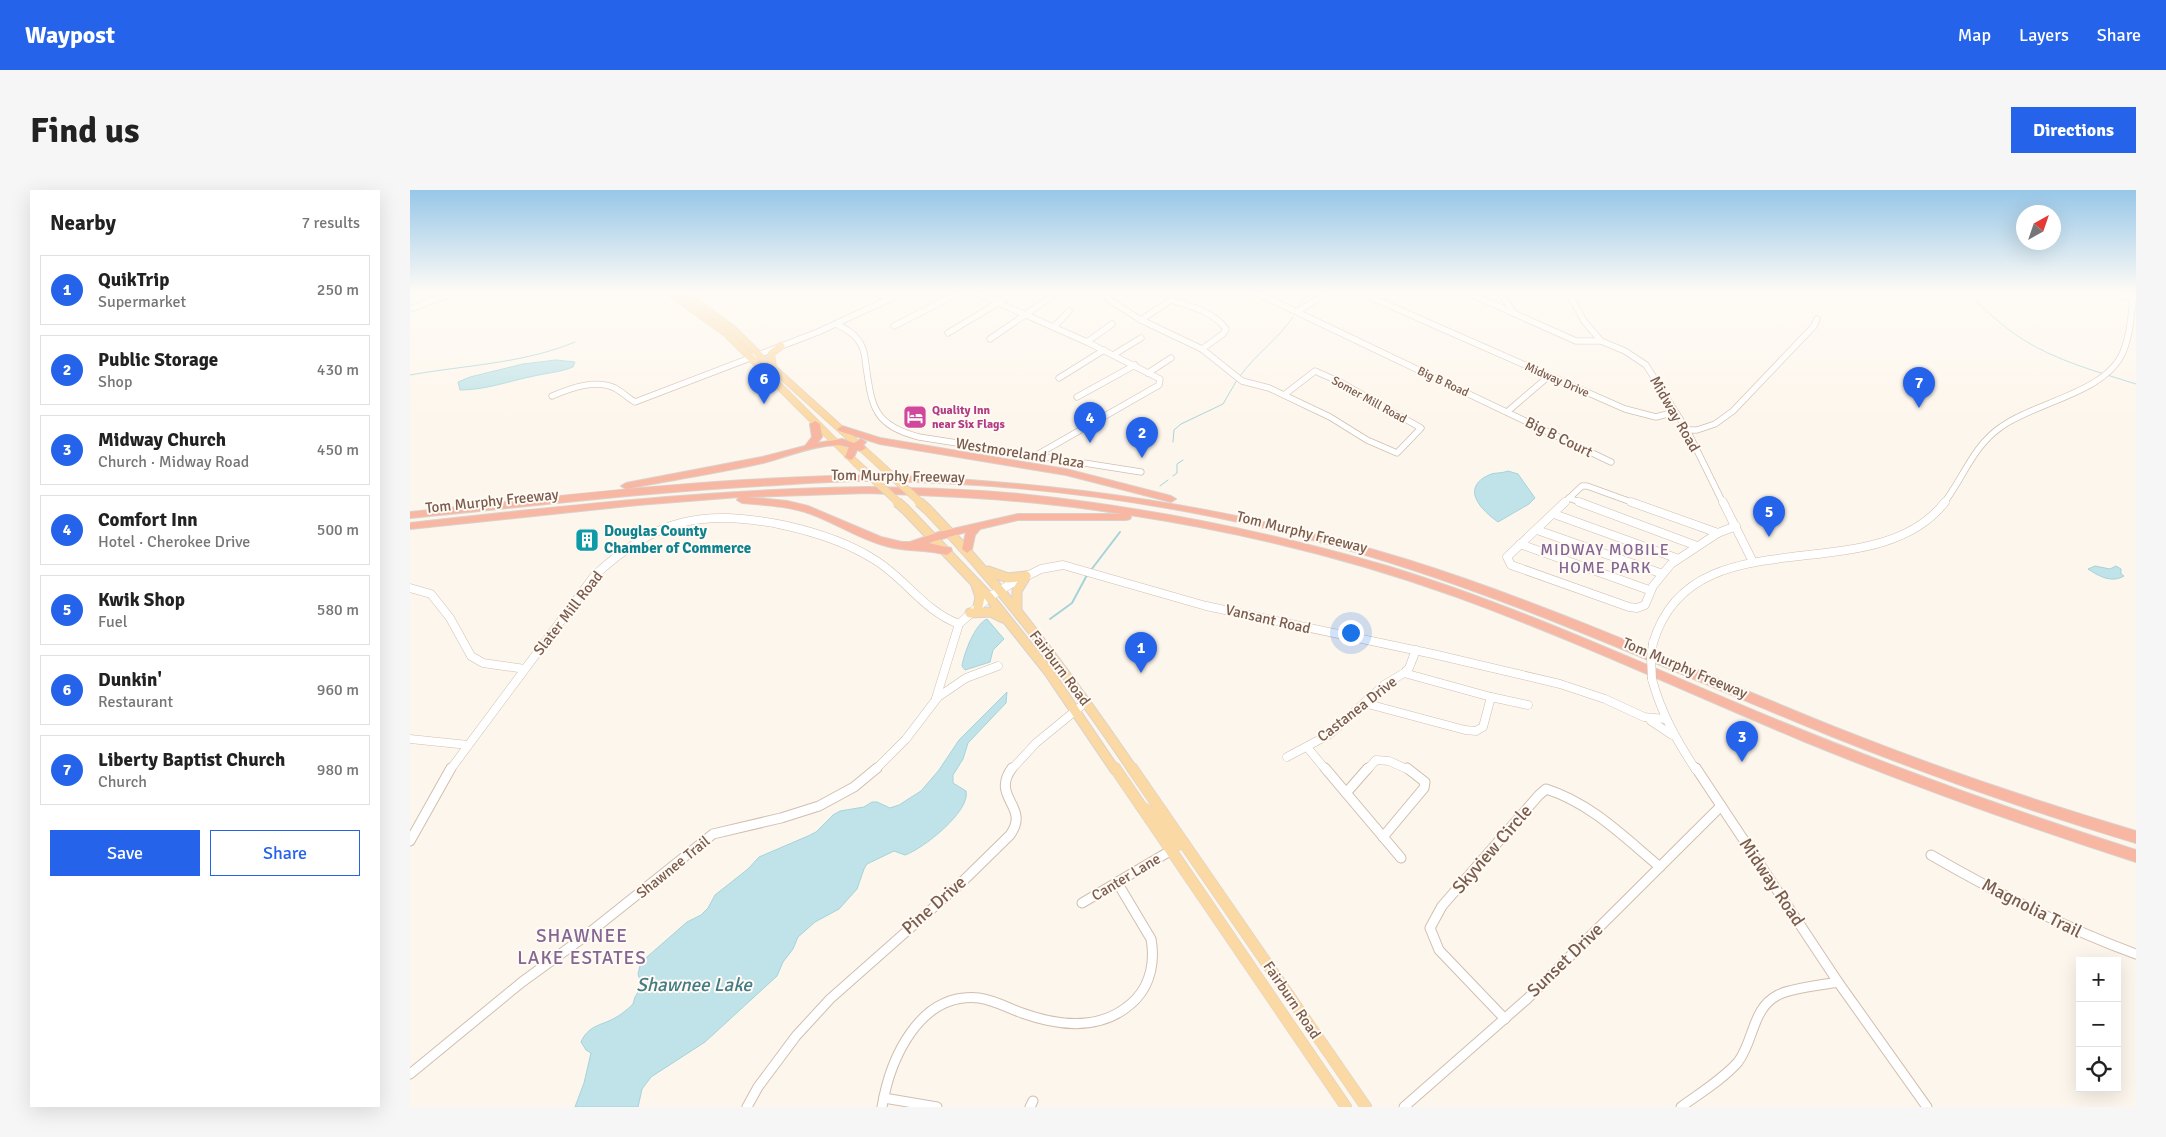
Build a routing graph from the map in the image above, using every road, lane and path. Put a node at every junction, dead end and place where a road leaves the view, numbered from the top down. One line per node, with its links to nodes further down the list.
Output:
1 (727, 335): 25 (main road, Fairburn Road)
2 (739, 335): 23 (main road, Fairburn Road)
3 (810, 335): 20 (street)
4 (852, 335): 44 (street, Westmoreland Plaza)
5 (996, 335): 17 (street)
6 (1071, 335): 19 (street)
7 (1097, 335): 19 (street)
8 (1172, 335): 21 (street, Somer Mill Road)
9 (1222, 335): 21 (street)
10 (1345, 335): 35 (street, Big B Road)
11 (1456, 335): 30 (street, Midway Drive)
12 (1563, 335): 18 (street)
13 (1597, 335): 18 (street, Midway Road)
14 (1806, 335): 39 (street)
15 (2126, 335): 68 (street, Midway Road)
16 (1141, 338): 24 (street)
17 (990, 339)
18 (1602, 341): 36 (street, Midway Road)
19 (1087, 342): 22 (street)
20 (781, 346): 23 (street); 28 (main road)
21 (1202, 349): 32 (street, Somer Mill Road)
22 (1104, 350): 24 (street); 31 (street)
23 (758, 354): 25 (street); 28 (main road, Fairburn Road)
24 (1114, 355): 27 (street)
25 (750, 357): 33 (street); 37 (main road, Fairburn Road)
26 (1171, 358): 29 (street)
27 (1134, 365): 29 (street); 34 (street)
28 (773, 369): 38 (main road, Fairburn Road)
29 (1148, 373): 44 (street)
30 (1549, 376): 35 (street); 36 (street, Midway Drive)
31 (1058, 378)
32 (1284, 395): 32 (street, Somer Mill Road)
33 (552, 396)
34 (1077, 397)
35 (1508, 412): 46 (street, Big B Court)
36 (1675, 412): 39 (street, Midway Road)
37 (815, 424): 41 (main road, Fairburn Road); 43 (highway)
38 (842, 429): 40 (highway); 42 (main road, Fairburn Road)
39 (1687, 430): 56 (street, Midway Road)
40 (880, 440): 42 (highway); 53 (highway)
41 (834, 442): 42 (highway); 43 (highway); 45 (main road, Fairburn Road)
42 (858, 446): 45 (highway); 59 (main road, Fairburn Road, bridge)
43 (808, 448): 50 (highway)
44 (1035, 456): 47 (street, Westmoreland Plaza)
45 (853, 460): 61 (main road, Fairburn Road, bridge)
46 (1611, 462)
47 (1141, 472)
48 (1569, 498): 51 (street); 60 (street); 64 (street)
49 (662, 499): 54 (highway, Tom Murphy Freeway); 57 (highway, Tom Murphy Freeway); 62 (highway)
50 (492, 506): 52 (highway, Tom Murphy Freeway); 53 (highway, Tom Murphy Freeway)
51 (1554, 514): 58 (street); 67 (street)
52 (410, 515)
53 (1240, 519): 104 (highway, Tom Murphy Freeway)
54 (410, 526)
55 (977, 526): 57 (highway); 59 (highway); 65 (highway)
56 (1736, 526): 60 (street); 68 (street, Midway Road)
57 (1227, 529): 109 (highway, Tom Murphy Freeway)
58 (1537, 530): 63 (street); 70 (street)
59 (951, 533): 61 (highway); 65 (main road, Fairburn Road)
60 (1718, 533): 64 (street)
61 (933, 537): 62 (highway); 66 (main road, Fairburn Road)
62 (914, 544): 66 (highway)
63 (1520, 544): 75 (street); 75 (street)
64 (1698, 546): 67 (street)
65 (967, 549): 69 (main road, Fairburn Road)
66 (947, 551): 72 (main road, Fairburn Road)
67 (1676, 558): 70 (street)
68 (1753, 562): 91 (street, Midway Road, bridge)
69 (985, 570): 71 (main road); 74 (main road, Fairburn Road)
70 (1660, 573): 75 (street)
71 (1026, 576): 74 (street, Vansant Road); 78 (main road); 82 (street, Vansant Road)
72 (976, 582): 76 (main road, Fairburn Road); 77 (main road)
73 (410, 588): 84 (street)
74 (1001, 589): 76 (street, Vansant Road); 78 (main road, Fairburn Road)
75 (1649, 590)
76 (989, 597): 77 (street, Vansant Road); 81 (main road, Fairburn Road)
77 (978, 607): 79 (street, Vansant Road)
78 (1018, 612): 88 (main road, Fairburn Road)
79 (970, 613): 80 (street, Vansant Road); 81 (main road)
80 (959, 624): 84 (street, Slater Mill Road); 87 (street, Vansant Road)
81 (1011, 624): 92 (main road, Fairburn Road)
82 (1416, 650): 85 (street, Castanea Drive); 93 (street, Vansant Road)
83 (998, 666): 87 (street, Shawnee Trail)
84 (525, 669): 97 (street, Slater Mill Road)
85 (1404, 673): 86 (street); 89 (street, Castanea Drive)
86 (1491, 697): 89 (street); 90 (street)
87 (936, 698): 117 (street, Shawnee Trail)
88 (1086, 702): 92 (street, Pine Drive); 106 (main road, Fairburn Road)
89 (1364, 703): 98 (street, Castanea Drive)
90 (1528, 705)
91 (1659, 707): 93 (street); 94 (street, Midway Road)
92 (1073, 710): 101 (main road, Fairburn Road); 119 (street, Pine Drive)
93 (1644, 717): 94 (street, Vansant Road); 96 (street)
94 (1665, 719): 96 (street, Midway Road)
95 (410, 739): 97 (street)
96 (1678, 740): 102 (street, Midway Road)
97 (468, 745): 105 (street, Slater Mill Road)
98 (1307, 747): 99 (street, Castanea Drive); 100 (street)
99 (1287, 757)
100 (1346, 793): 103 (street); 103 (street)
101 (1137, 804): 106 (main road); 107 (main road, Fairburn Road)
102 (1721, 806): 111 (street, Sunset Drive); 115 (street, Midway Road)
103 (1383, 837): 110 (street)
104 (2136, 837)
105 (410, 841)
106 (1183, 843): 122 (main road, Fairburn Road)
107 (1170, 851): 112 (street, Canter Lane); 121 (main road, Fairburn Road)
108 (1931, 855): 114 (street, Magnolia Trail)
109 (2136, 856)
110 (1401, 858)
111 (1660, 867): 116 (street, Sunset Drive); 116 (street, Skyview Circle)
112 (1117, 882): 113 (street, Canter Lane); 118 (street)
113 (1082, 903)
114 (2136, 954)
115 (1838, 982): 124 (street); 125 (street, Midway Road)
116 (1505, 1019): 123 (street, Sunset Drive)
117 (410, 1074)
118 (883, 1103): 120 (street)
119 (747, 1107)
120 (937, 1107)
121 (1346, 1107)
122 (1366, 1107)
123 (1404, 1107)
124 (1681, 1107)
125 (1927, 1107)

